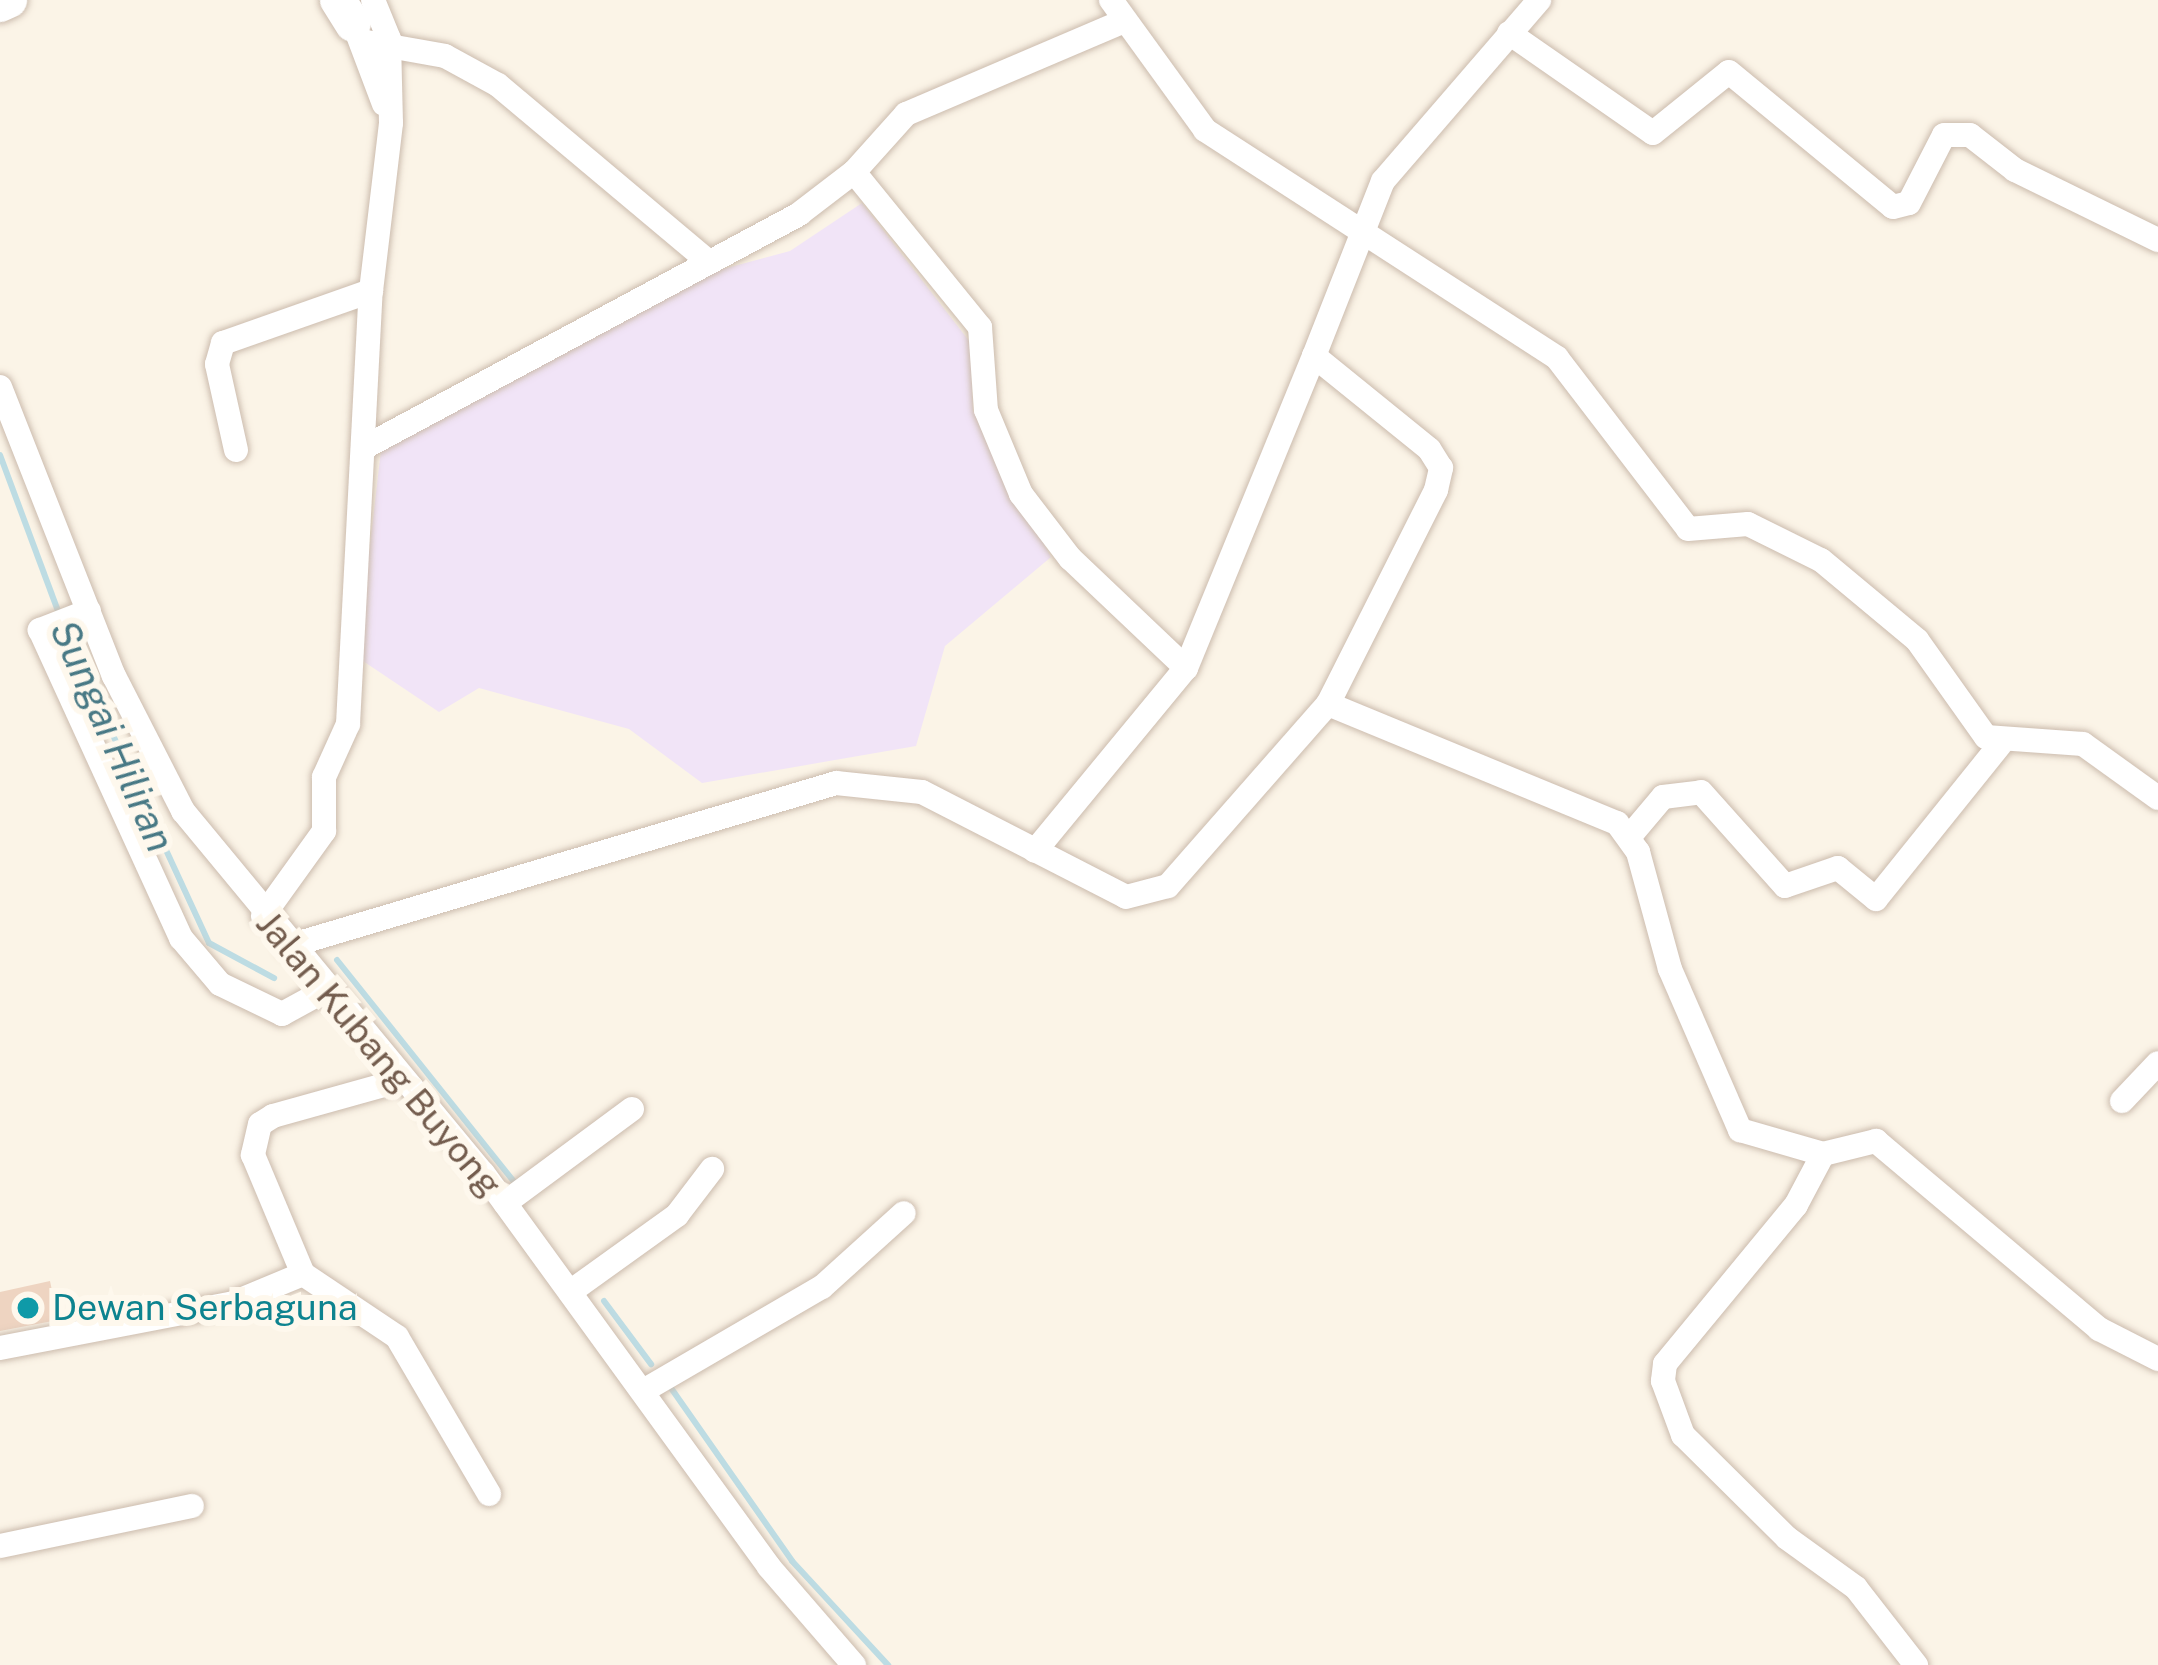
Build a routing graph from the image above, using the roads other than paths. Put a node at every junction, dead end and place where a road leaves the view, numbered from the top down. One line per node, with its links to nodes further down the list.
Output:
1 (9, 0): 3 (main road)
2 (1539, 0): 6 (street)
3 (0, 4)
4 (1116, 11): 9 (street); 10 (street)
5 (353, 13): 7 (street); 7 (street); 8 (street)
6 (1510, 33): 10 (street); 11 (street)
7 (389, 39): 8 (street); 12 (street)
8 (391, 123): 13 (street)
9 (854, 172): 12 (street); 19 (street)
10 (1366, 226): 14 (street); 21 (street)
11 (2158, 240)
12 (704, 258): 16 (street)
13 (371, 291): 16 (street); 17 (street)
14 (1314, 356): 19 (street); 20 (street)
15 (0, 387): 18 (street, Jalan Kubang Buyong)
16 (364, 447): 25 (street)
17 (236, 450)
18 (89, 611): 25 (street, Jalan Kubang Buyong); 27 (street)
19 (1186, 668): 24 (street)
20 (1328, 704): 23 (street); 24 (street)
21 (2000, 745): 22 (street); 23 (street)
22 (2158, 798)
23 (1630, 836): 32 (street)
24 (1035, 851): 26 (street)
25 (263, 916): 26 (street, Jalan Kubang Buyong)
26 (289, 946): 27 (street, Jalan Kubang Buyong)
27 (326, 990): 29 (street, Jalan Kubang Buyong)
28 (2158, 1063): 30 (street)
29 (402, 1080): 34 (street, Jalan Kubang Buyong); 36 (street)
30 (2122, 1101)
31 (632, 1109): 34 (street)
32 (1823, 1154): 39 (street); 45 (street)
33 (712, 1169): 37 (street)
34 (505, 1203): 37 (street, Jalan Kubang Buyong)
35 (904, 1213): 40 (street)
36 (303, 1274): 38 (street); 41 (street)
37 (570, 1292): 40 (street, Jalan Kubang Buyong)
38 (0, 1348)
39 (2158, 1359)
40 (643, 1391): 44 (street, Jalan Kubang Buyong)
41 (489, 1493)
42 (192, 1506): 43 (street)
43 (0, 1546)
44 (839, 1661)
45 (1916, 1665)

